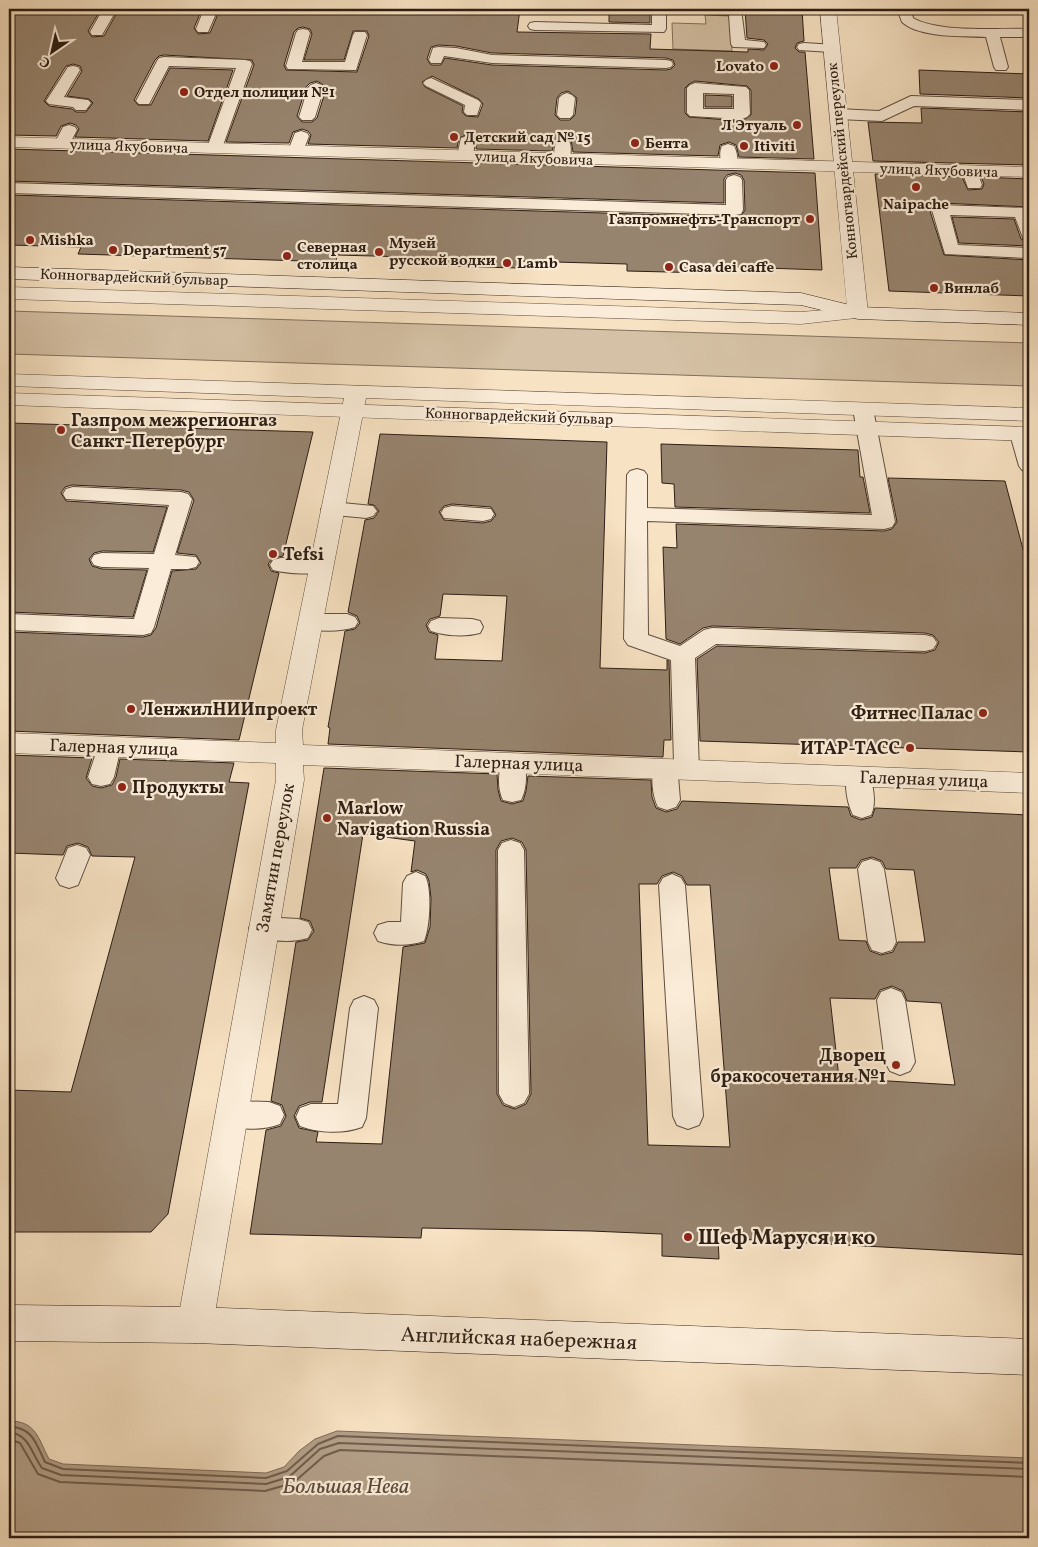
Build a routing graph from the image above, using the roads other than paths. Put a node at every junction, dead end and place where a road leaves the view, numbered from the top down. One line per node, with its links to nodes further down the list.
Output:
1 (110, 9): 9 (lane)
2 (211, 9): 8 (lane)
3 (659, 9): 7 (lane)
4 (686, 9): 14 (lane)
5 (828, 9): 16 (street, Конногвардейский переулок)
6 (904, 9): 10 (lane)
7 (534, 26)
8 (202, 29)
9 (97, 32)
10 (992, 32): 12 (lane); 19 (lane)
11 (303, 33): 13 (lane)
12 (1029, 33)
13 (360, 35)
14 (758, 45)
15 (804, 47): 16 (lane)
16 (831, 48): 28 (street, Конногвардейский переулок)
17 (436, 60): 18 (lane)
18 (666, 64)
19 (1001, 67)
20 (73, 70): 26 (lane)
21 (431, 83): 27 (lane)
22 (316, 88): 30 (lane)
23 (567, 98): 29 (lane)
24 (144, 101): 32 (lane)
25 (1029, 105): 28 (lane)
26 (81, 107)
27 (472, 112)
28 (838, 114): 34 (street, Конногвардейский переулок)
29 (566, 115)
30 (307, 117)
31 (9, 142): 32 (street, улица Якубовича)
32 (215, 148): 33 (street, улица Якубовича)
33 (732, 167): 34 (street, улица Якубовича); 36 (lane)
34 (843, 167): 35 (street, улица Якубовича); 42 (street, Конногвардейский переулок)
35 (1029, 172)
36 (9, 188)
37 (1026, 212): 38 (lane); 39 (lane)
38 (1029, 234)
39 (1029, 253)
40 (9, 273): 42 (street, Конногвардейский бульвар)
41 (9, 293): 42 (street, Конногвардейский бульвар)
42 (858, 312): 43 (street, Конногвардейский бульвар)
43 (1029, 319)
44 (9, 380): 46 (street, Конногвардейский бульвар)
45 (9, 399): 46 (street, Конногвардейский бульвар)
46 (354, 401): 47 (street, Конногвардейский бульвар); 52 (street, Замятин переулок)
47 (865, 418): 48 (street, Конногвардейский бульвар); 56 (lane)
48 (1026, 427): 49 (lane)
49 (1029, 466)
50 (637, 474): 56 (lane)
51 (73, 494): 58 (lane)
52 (332, 510): 53 (lane); 61 (street, Замятин переулок)
53 (366, 511)
54 (452, 513): 55 (lane)
55 (483, 514)
56 (637, 514): 68 (lane)
57 (102, 560): 58 (lane)
58 (162, 562): 59 (lane); 62 (lane)
59 (188, 562)
60 (281, 565): 61 (lane)
61 (321, 566): 63 (street, Замятин переулок)
62 (9, 622)
63 (310, 622): 64 (lane); 71 (street, Замятин переулок)
64 (346, 622)
65 (439, 626): 66 (lane)
66 (472, 627)
67 (925, 643): 68 (lane)
68 (683, 656): 73 (lane)
69 (9, 743): 70 (street, Галерная улица)
70 (109, 747): 71 (street, Галерная улица); 74 (lane)
71 (289, 754): 72 (street, Галерная улица); 84 (street, Замятин переулок)
72 (513, 763): 73 (street, Галерная улица); 77 (lane)
73 (676, 769): 75 (street, Галерная улица); 78 (lane)
74 (101, 777)
75 (858, 777): 76 (street, Галерная улица); 79 (lane)
76 (1029, 783)
77 (512, 793)
78 (667, 800)
79 (862, 808)
80 (511, 850): 91 (lane)
81 (871, 869): 87 (lane)
82 (416, 883): 86 (lane)
83 (672, 885): 94 (lane)
84 (264, 928): 85 (lane); 92 (street, Замятин переулок)
85 (298, 930)
86 (388, 933)
87 (882, 942)
88 (890, 1000): 90 (lane)
89 (364, 1008): 95 (lane)
90 (900, 1062)
91 (514, 1094)
92 (231, 1114): 93 (lane); 97 (street, Замятин переулок)
93 (269, 1115)
94 (688, 1116)
95 (311, 1117)
96 (9, 1323): 97 (street, Английская набережная)
97 (195, 1325): 98 (street, Английская набережная)
98 (1029, 1357)

